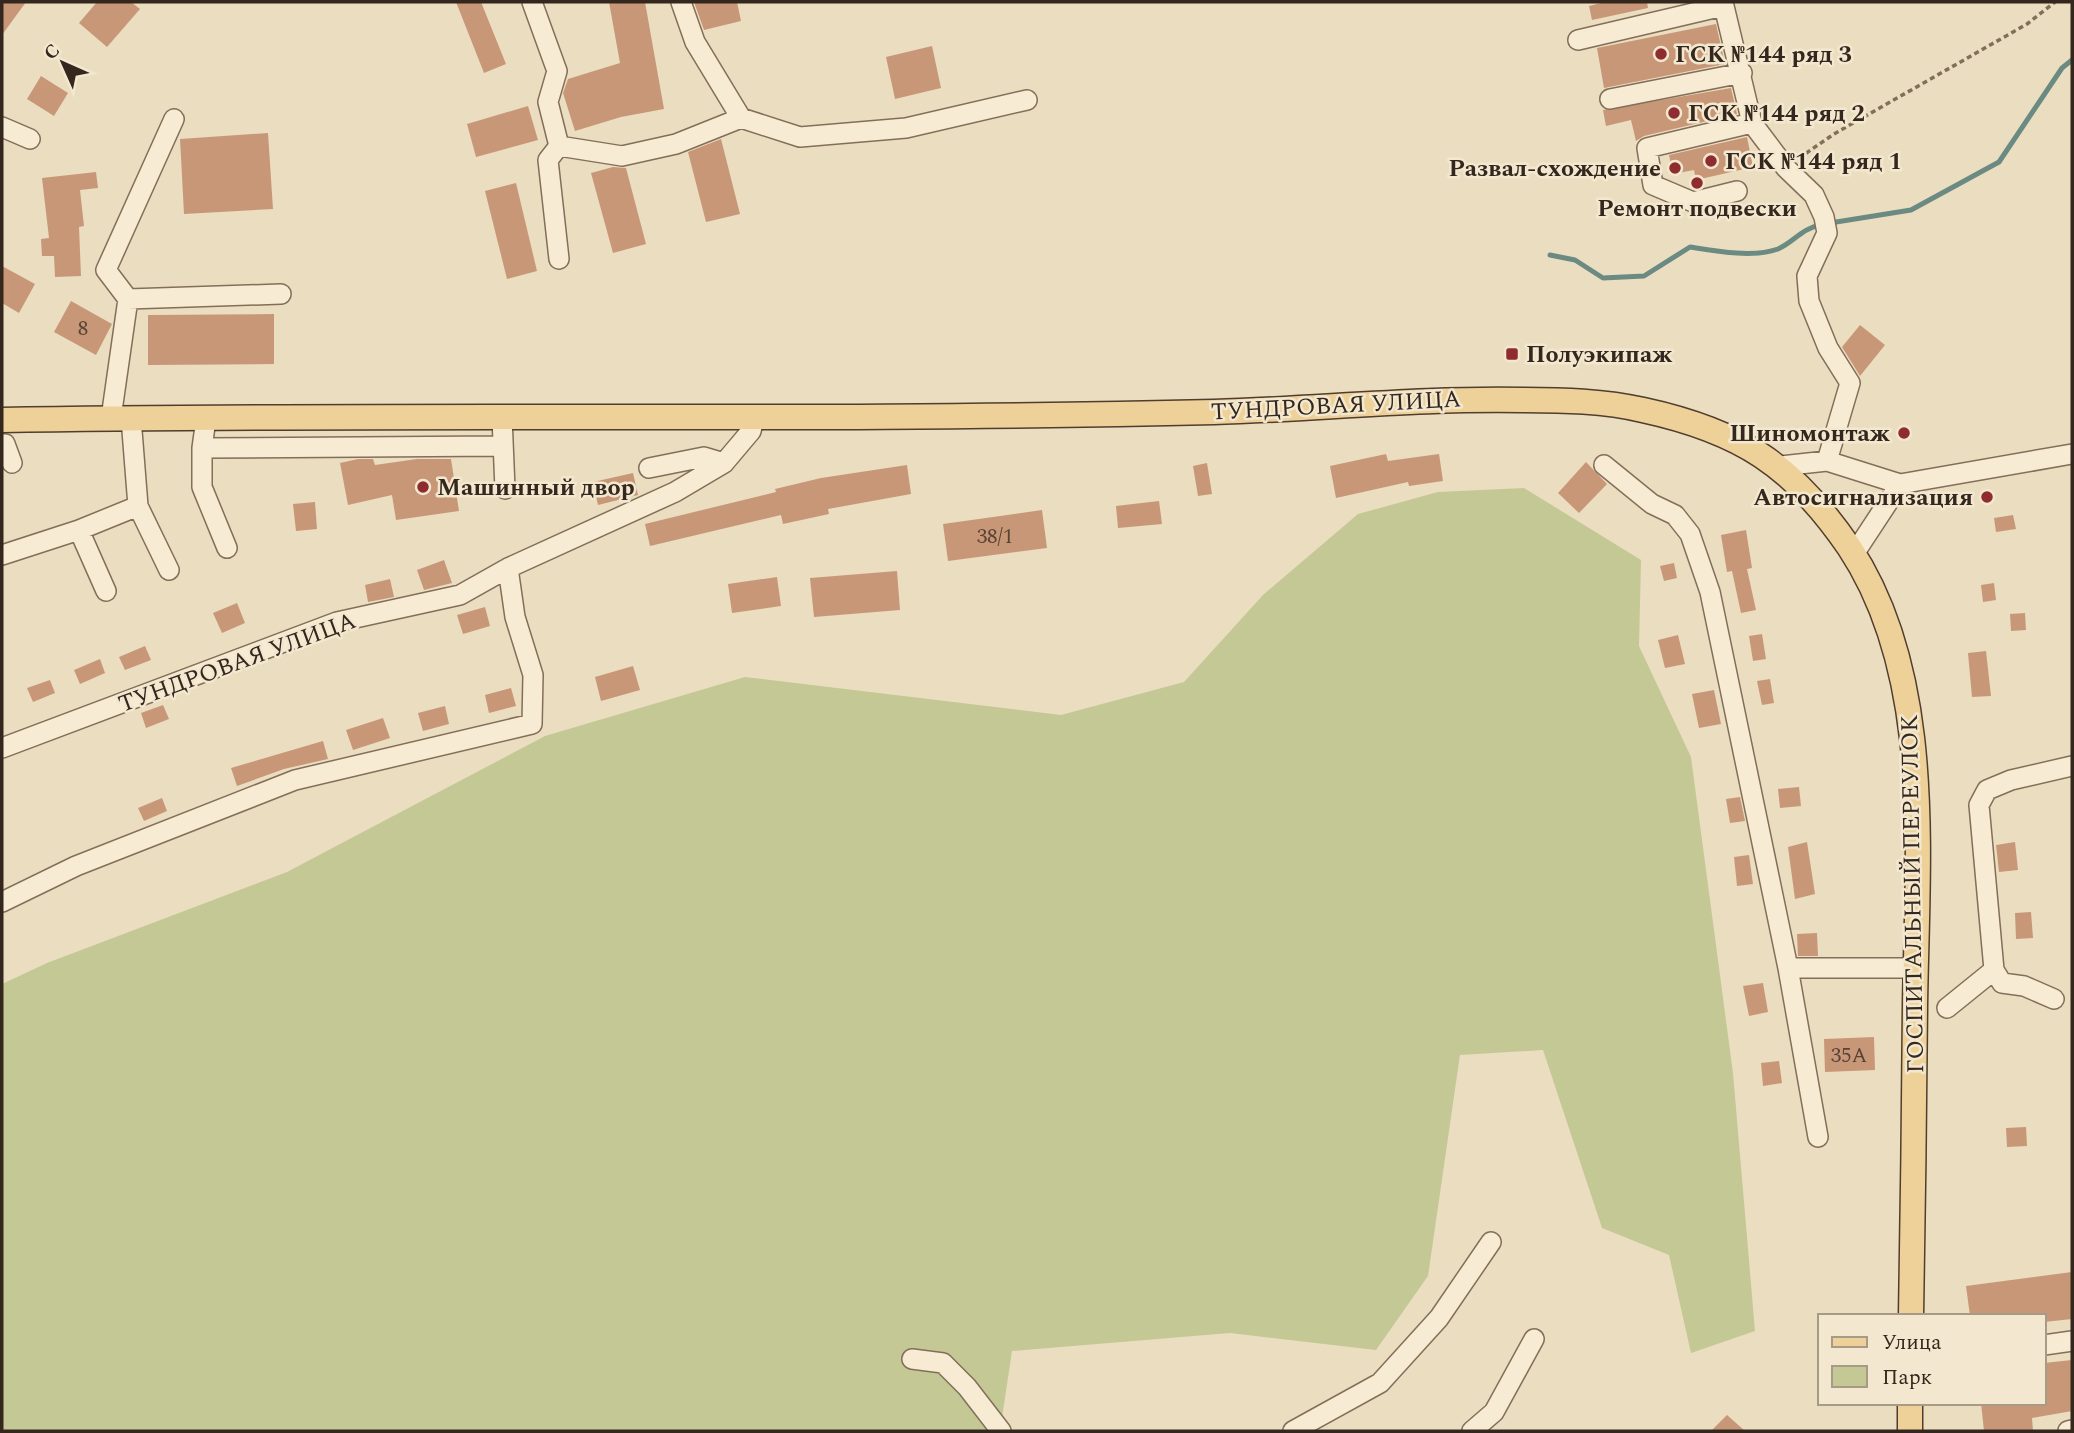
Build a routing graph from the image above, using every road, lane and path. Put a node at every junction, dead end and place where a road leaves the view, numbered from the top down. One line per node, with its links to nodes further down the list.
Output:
1 (533, 2): 14 (street)
2 (681, 2): 9 (street)
3 (2055, 2): 15 (path)
4 (1723, 4): 5 (street); 6 (street)
5 (1578, 40)
6 (1742, 73): 7 (street); 11 (street)
7 (1610, 99)
8 (1027, 100): 9 (street)
9 (741, 118): 14 (street)
10 (174, 119): 19 (street)
11 (1752, 123): 15 (street); 16 (street)
12 (2, 127): 13 (street)
13 (30, 139)
14 (559, 146): 17 (street)
15 (1786, 168): 29 (street)
16 (1737, 191)
17 (558, 259)
18 (281, 295): 19 (street)
19 (128, 299): 22 (street)
20 (755, 415): 21 (main road, ТУНДРОВАЯ УЛИЦА); 31 (street, ТУНДРОВАЯ УЛИЦА); 33 (main road, ТУНДРОВАЯ УЛИЦА)
21 (502, 417): 23 (main road, ТУНДРОВАЯ УЛИЦА); 26 (street)
22 (121, 418): 23 (main road, ТУНДРОВАЯ УЛИЦА); 24 (main road, ТУНДРОВАЯ УЛИЦА); 37 (street)
23 (206, 419): 27 (street)
24 (2, 420)
25 (2, 444): 30 (street)
26 (501, 446): 27 (street); 36 (street)
27 (202, 448): 39 (street)
28 (2072, 454): 35 (street)
29 (1827, 461): 33 (street); 35 (street)
30 (12, 463)
31 (724, 463): 34 (street); 42 (street, ТУНДРОВАЯ УЛИЦА)
32 (1604, 465): 48 (street)
33 (1781, 467): 40 (main road, ГОСПИТАЛЬНЫЙ ПЕРЕУЛОК)
34 (649, 468)
35 (1900, 484): 40 (street)
36 (505, 489)
37 (138, 506): 38 (street); 43 (street)
38 (79, 530): 41 (street); 44 (street)
39 (227, 548)
40 (1854, 554): 49 (main road, ГОСПИТАЛЬНЫЙ ПЕРЕУЛОК)
41 (2, 555)
42 (508, 568): 45 (street, ТУНДРОВАЯ УЛИЦА); 47 (street)
43 (169, 570)
44 (106, 591)
45 (2, 748)
46 (2072, 766): 50 (street)
47 (2, 902)
48 (1788, 968): 49 (street); 53 (street)
49 (1916, 968): 55 (main road, ГОСПИТАЛЬНЫЙ ПЕРЕУЛОК)
50 (1994, 970): 51 (street); 52 (street)
51 (2054, 999)
52 (1947, 1008)
53 (1818, 1137)
54 (1490, 1242): 62 (street)
55 (1911, 1314)
56 (1534, 1339): 63 (street)
57 (2072, 1340): 58 (street)
58 (2046, 1345)
59 (912, 1359): 61 (street)
60 (1910, 1405): 64 (main road)
61 (1001, 1431)
62 (1293, 1431)
63 (1472, 1431)
64 (1910, 1431)

